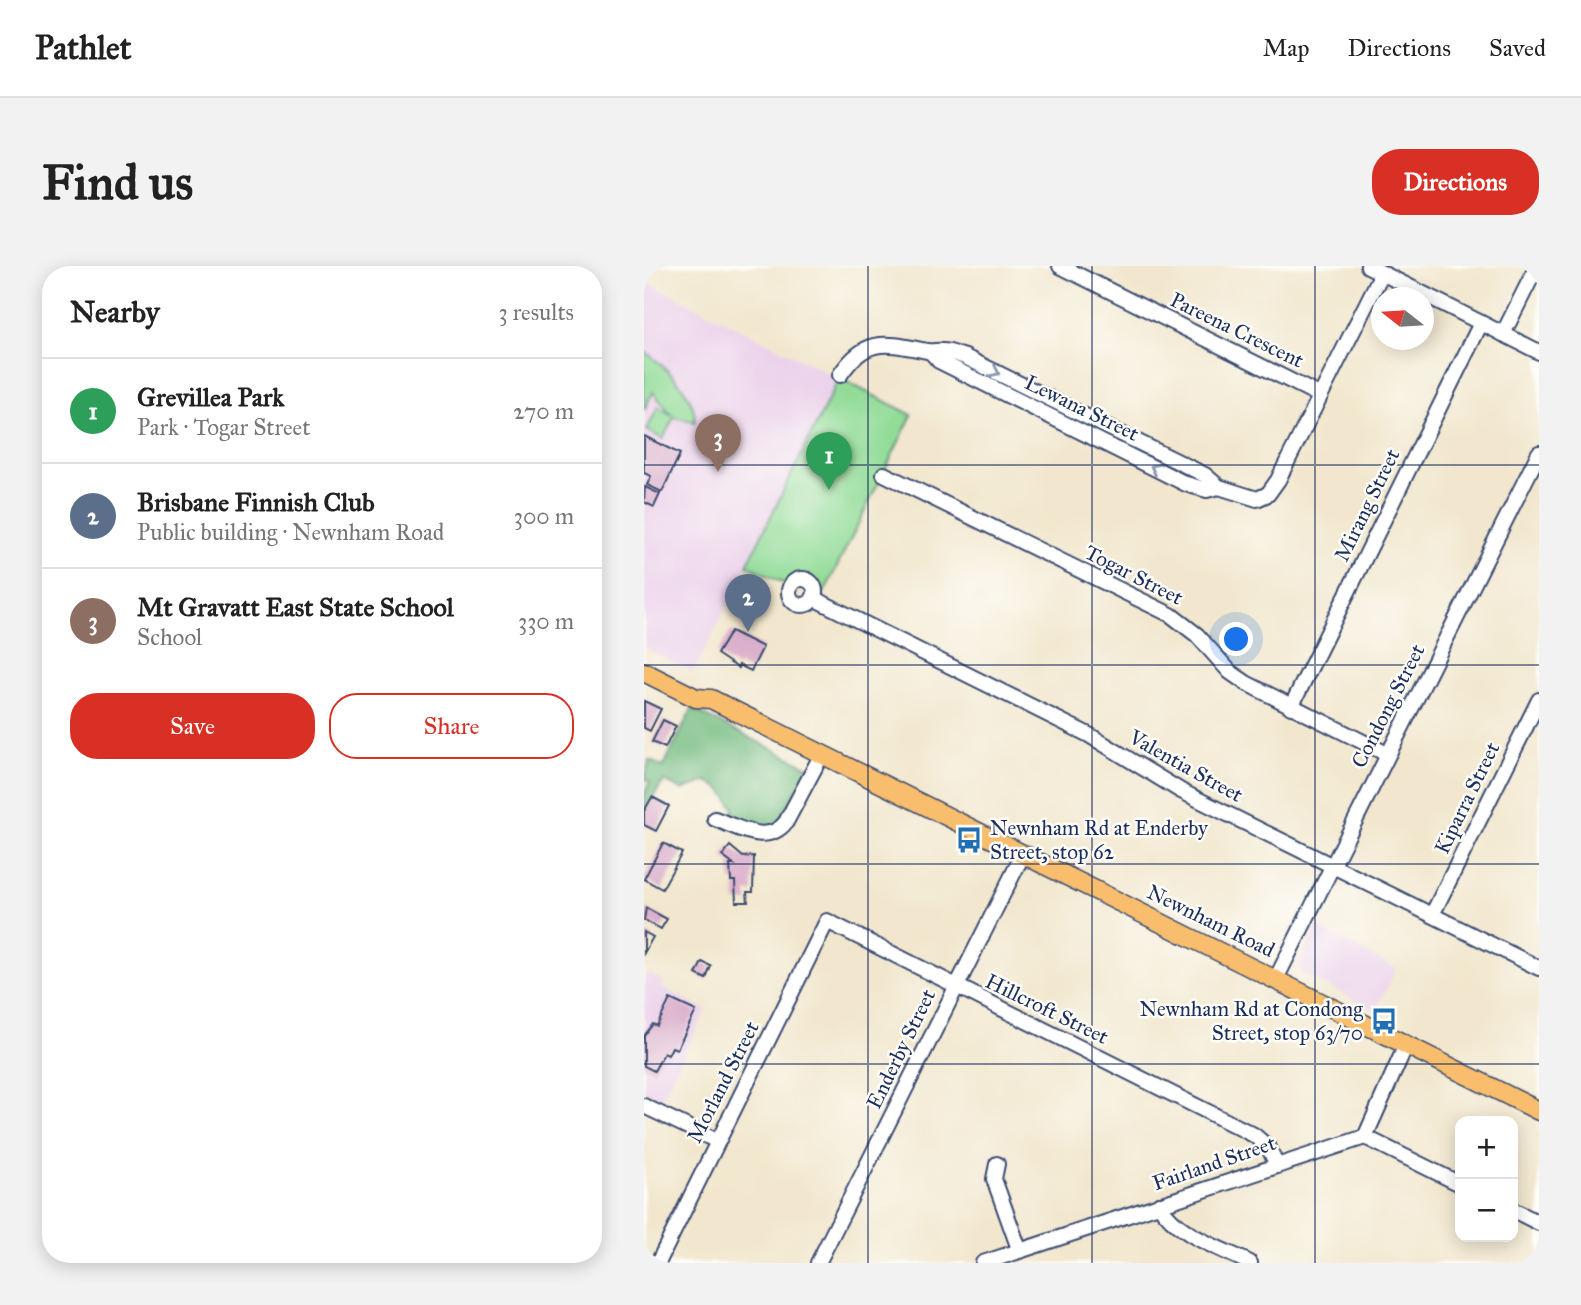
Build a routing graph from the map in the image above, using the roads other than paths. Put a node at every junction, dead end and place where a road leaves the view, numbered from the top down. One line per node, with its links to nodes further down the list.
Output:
1 (1060, 266): 9 (street, Pareena Crescent)
2 (1368, 266): 4 (street)
3 (1537, 266): 6 (street)
4 (1382, 273): 5 (street); 9 (street, Lewana Street)
5 (1480, 323): 6 (street); 17 (street, Mirang Street)
6 (1503, 334): 7 (street)
7 (1539, 352)
8 (840, 375): 9 (street, Lewana Street)
9 (1319, 395)
10 (1539, 453): 19 (street, Condong Street)
11 (884, 474): 17 (street, Togar Street)
12 (814, 598): 22 (street, Valentia Street)
13 (644, 659): 15 (main road, Newnham Road)
14 (644, 672): 15 (main road, Newnham Road)
15 (711, 699): 18 (main road, Newnham Road)
16 (1539, 700): 23 (street, Kiparra Street)
17 (1291, 707): 19 (street, Togar Street)
18 (822, 754): 20 (street); 21 (main road, Newnham Road)
19 (1387, 754): 22 (street, Condong Street)
20 (715, 819)
21 (1023, 854): 26 (main road, Newnham Road); 27 (street, Enderby Street)
22 (1333, 866): 23 (street, Valentia Street); 26 (street, Condong Street)
23 (1432, 915): 25 (street, Valentia Street)
24 (827, 921): 27 (street, Hillcroft Street); 32 (street, Morland Street)
25 (1537, 963)
26 (1276, 979): 28 (main road, Newnham Road)
27 (955, 987): 34 (street, Hillcroft Street); 41 (street, Enderby Street)
28 (1406, 1045): 30 (main road, Newnham Road); 31 (street)
29 (644, 1105): 32 (street)
30 (1539, 1111)
31 (1365, 1137): 34 (street, Fairland Street); 35 (street)
32 (717, 1141): 40 (street, Morland Street)
33 (997, 1164): 39 (street)
34 (1276, 1164): 36 (street, Fairland Street)
35 (1455, 1182)
36 (1159, 1204): 39 (street, Fairland Street); 43 (street)
37 (1518, 1212): 38 (street)
38 (1539, 1223)
39 (1019, 1249): 42 (street, Fairland Street)
40 (658, 1263)
41 (818, 1263)
42 (983, 1263)
43 (1250, 1263)

